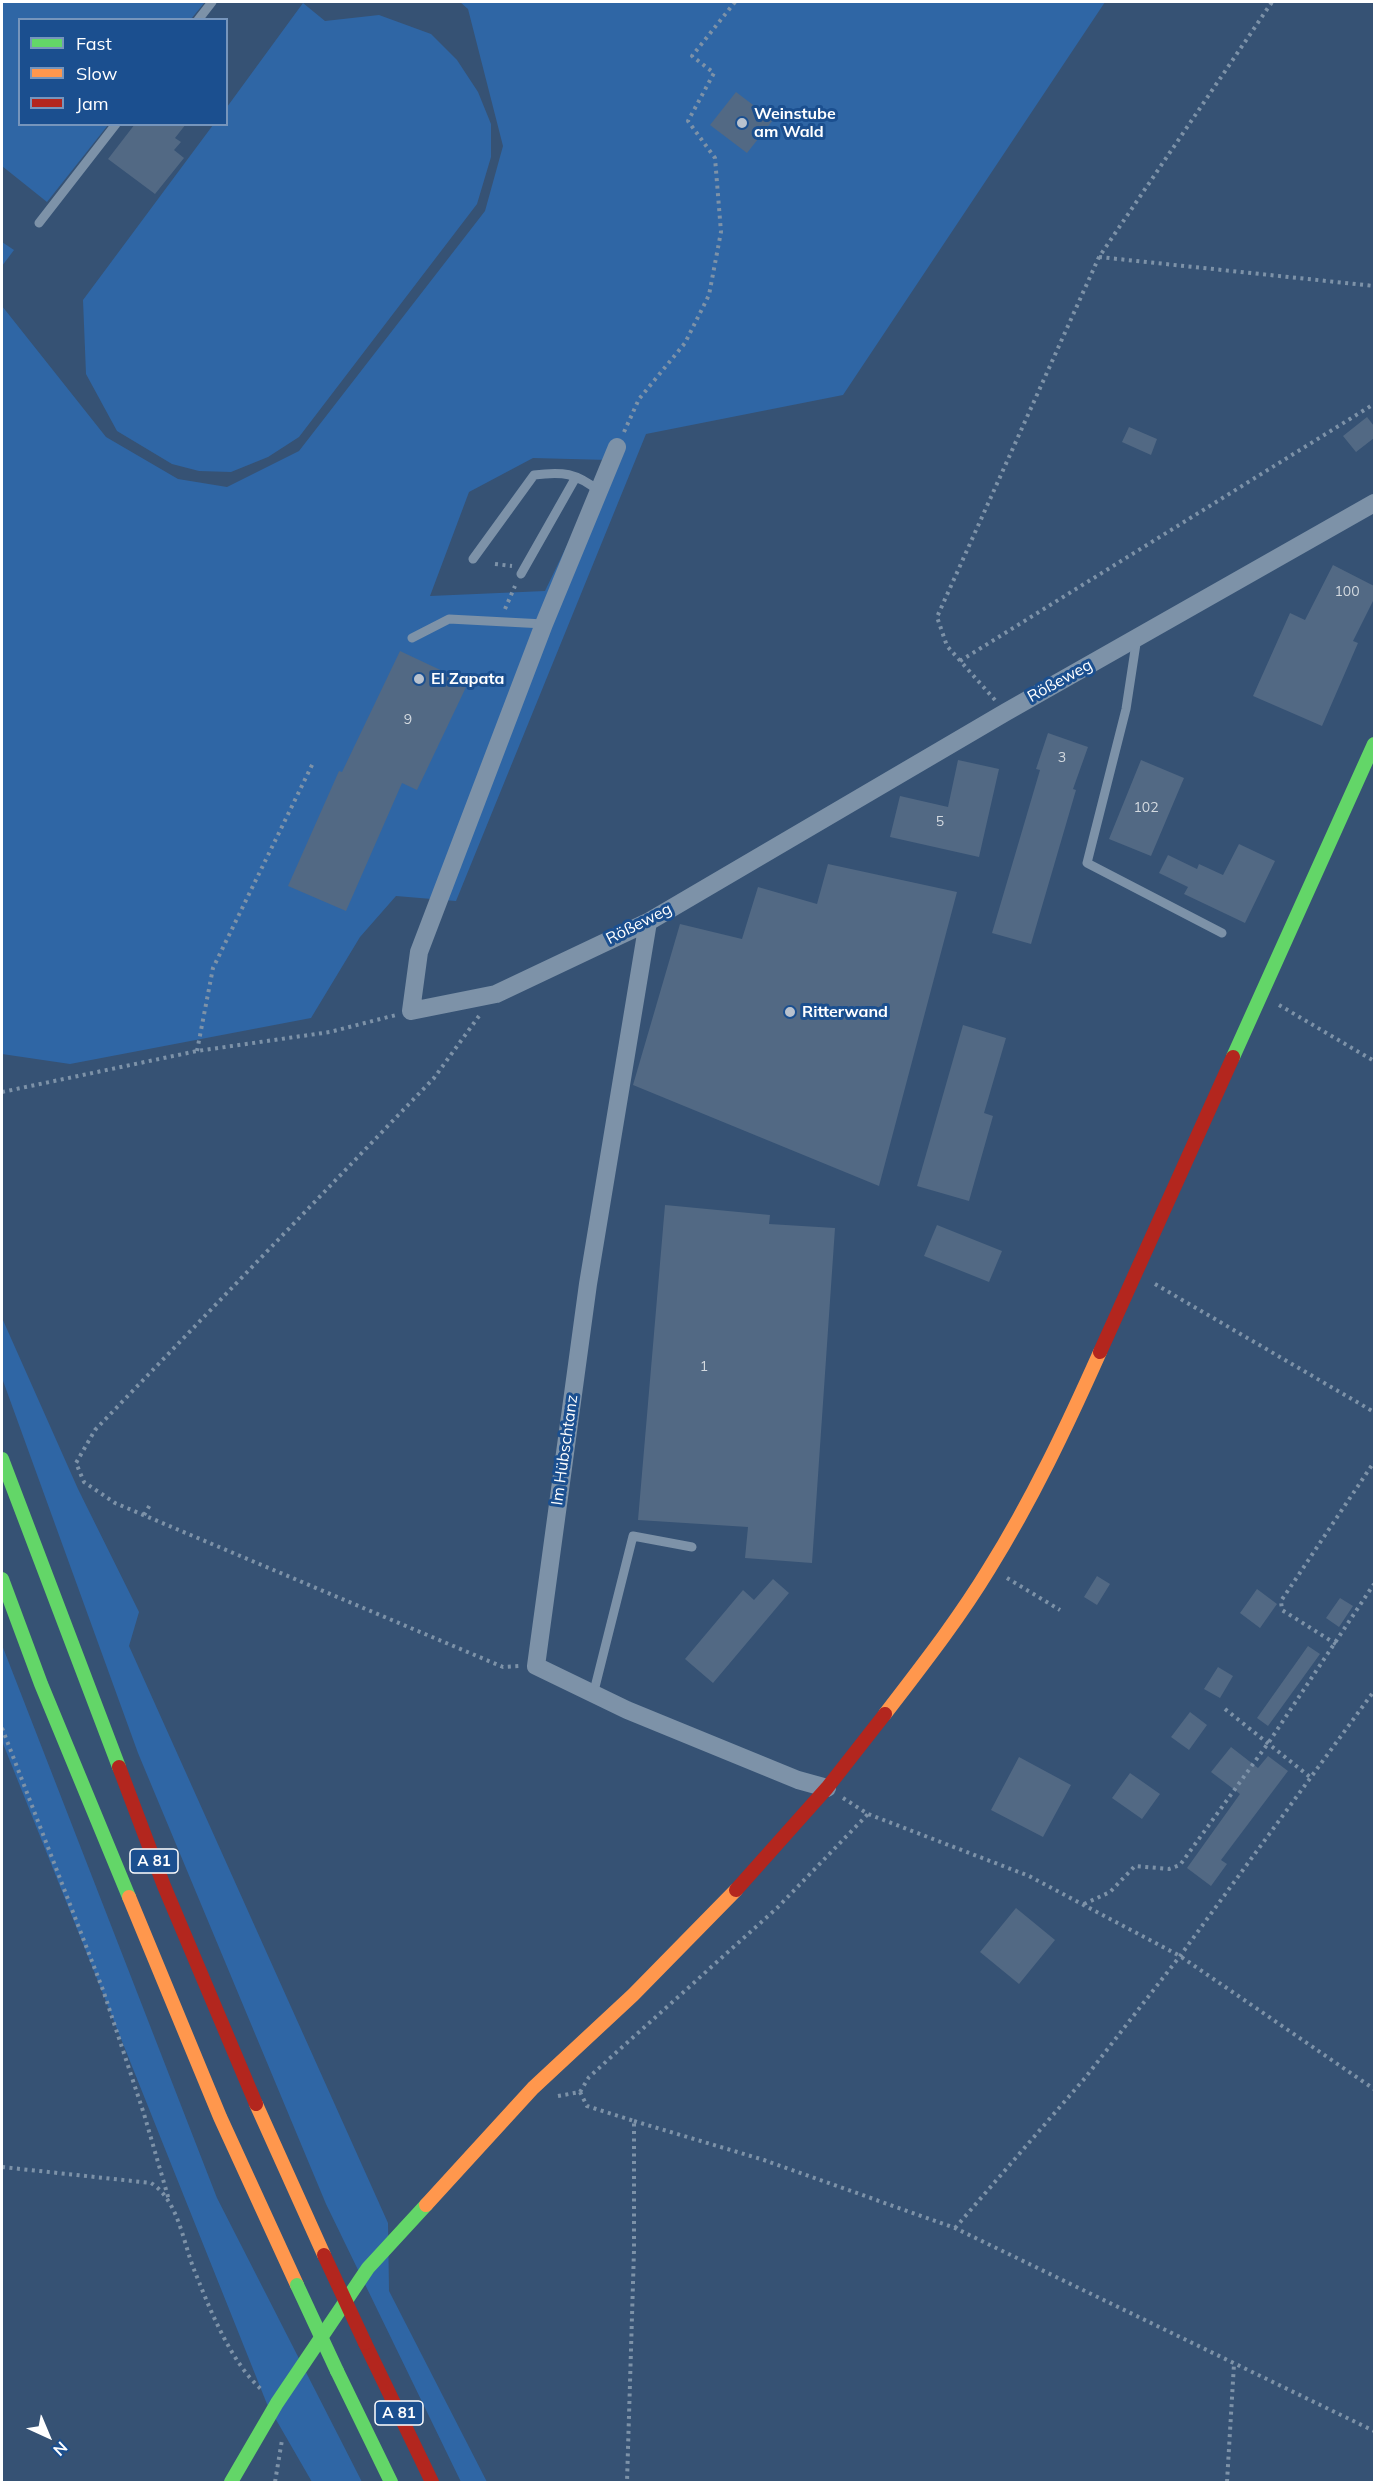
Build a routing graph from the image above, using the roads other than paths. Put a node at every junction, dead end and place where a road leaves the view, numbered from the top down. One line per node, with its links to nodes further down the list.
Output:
1 (212, 2): 2 (lane)
2 (200, 18)
3 (114, 126): 4 (lane)
4 (39, 223)
5 (617, 447): 7 (street)
6 (576, 477): 7 (lane); 9 (lane); 10 (lane)
7 (599, 491): 11 (street)
8 (1374, 503): 12 (street, Rößeweg)
9 (473, 559)
10 (521, 574)
11 (544, 624): 13 (lane); 15 (street, Rößeweg)
12 (1137, 637): 15 (street, Rößeweg); 16 (lane)
13 (412, 638)
14 (1374, 744): 21 (main road)
15 (648, 922): 20 (street, Im Hübschtanz)
16 (1222, 933)
17 (2, 1459): 24 (main road, A 81, bridge)
18 (692, 1547): 20 (lane)
19 (2, 1579): 23 (main road, A 81, bridge)
20 (593, 1695): 21 (street)
21 (827, 1788): 22 (main road)
22 (231, 2482)
23 (391, 2482)
24 (432, 2482)

